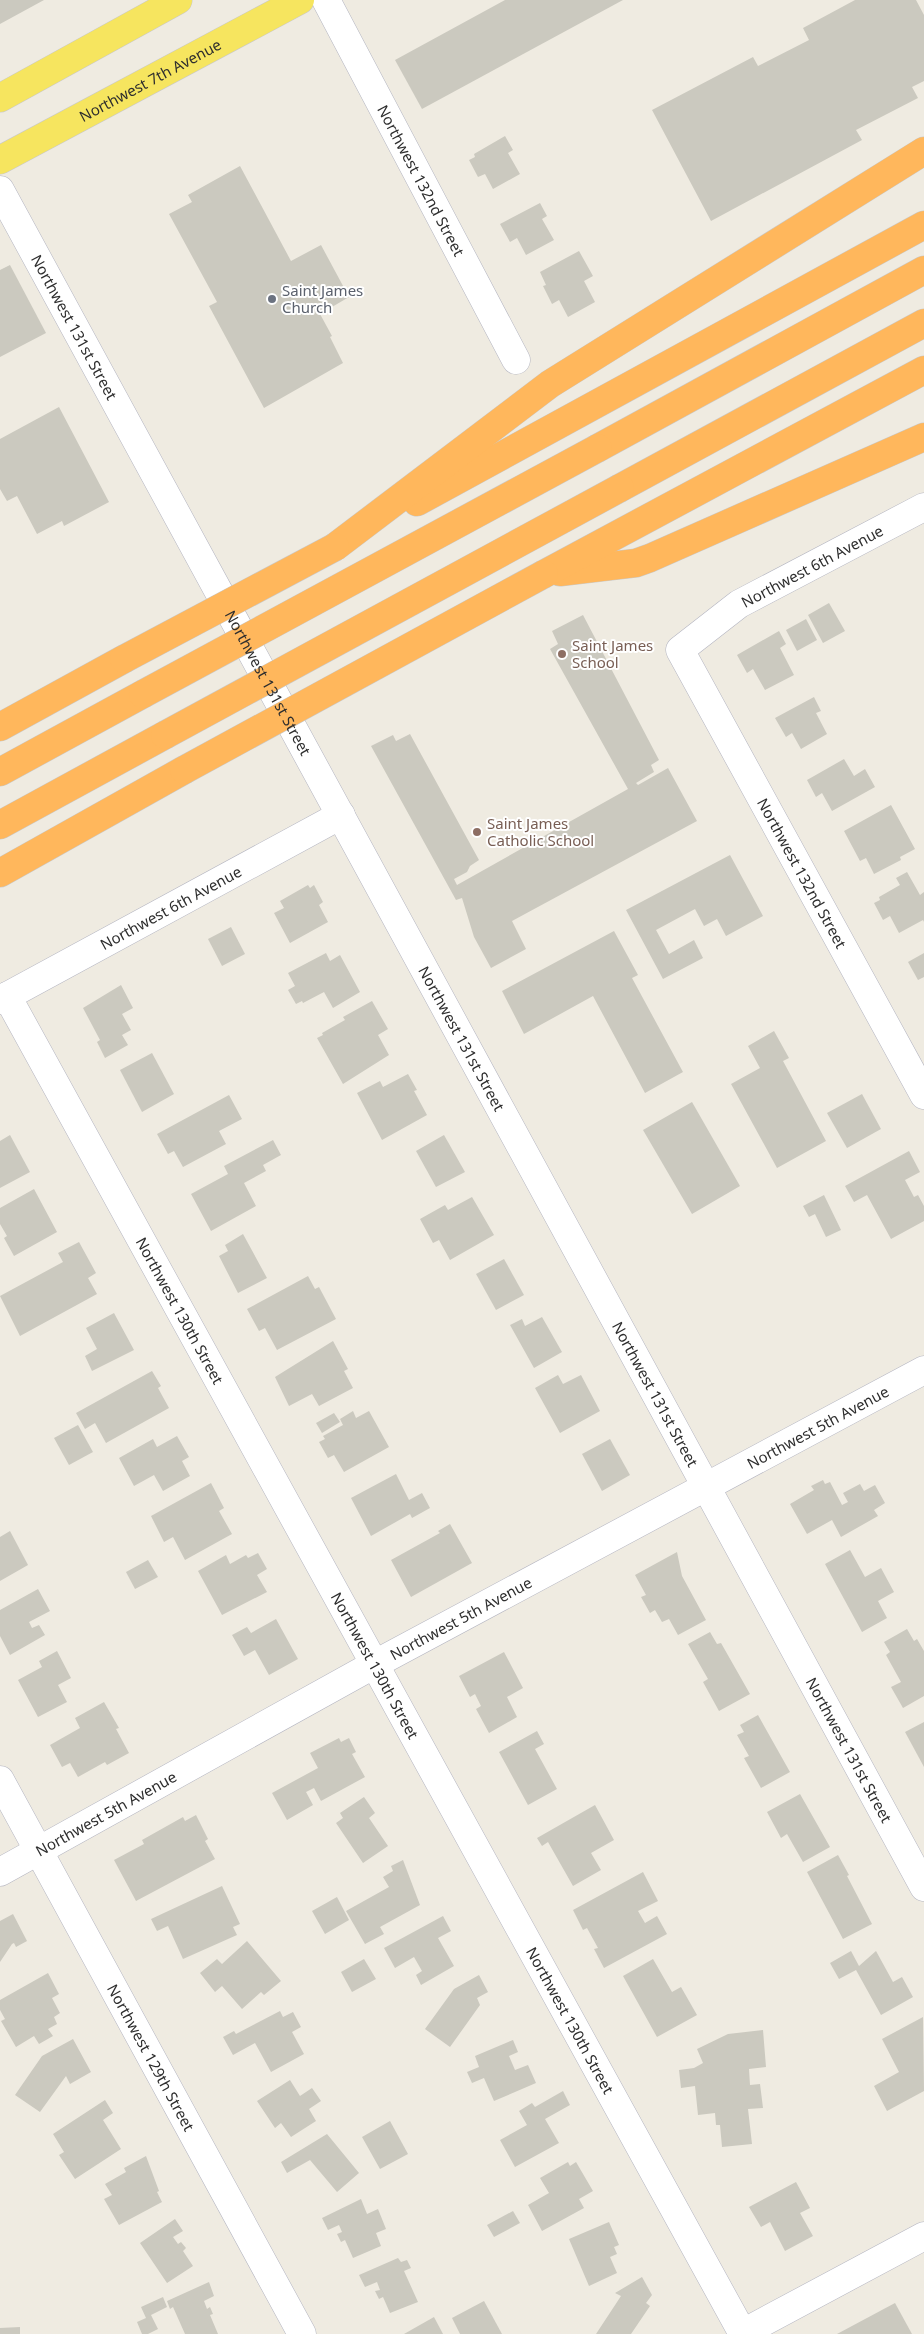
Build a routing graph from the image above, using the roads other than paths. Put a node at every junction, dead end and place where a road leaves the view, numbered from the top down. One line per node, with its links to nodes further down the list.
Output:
1 (178, 0): 4 (main road)
2 (300, 0): 6 (main road, Northwest 7th Avenue)
3 (326, 0): 11 (street, Northwest 132nd Street)
4 (0, 98)
5 (924, 151): 15 (highway)
6 (0, 160)
7 (0, 190): 20 (street, Northwest 131st Street)
8 (924, 225): 15 (highway)
9 (924, 270): 19 (highway, bridge)
10 (924, 323): 21 (highway, bridge)
11 (516, 360)
12 (924, 370): 16 (highway)
13 (924, 437): 16 (highway)
14 (924, 507): 17 (street, Northwest 6th Avenue)
15 (335, 547): 18 (highway, bridge)
16 (544, 574): 22 (highway, bridge)
17 (680, 650): 24 (street, Northwest 132nd Street)
18 (0, 727)
19 (0, 772)
20 (341, 815): 23 (street, Northwest 6th Avenue); 26 (street, Northwest 131st Street)
21 (0, 825)
22 (0, 872)
23 (4, 998): 27 (street, Northwest 130th Street)
24 (924, 1095)
25 (924, 1370): 26 (street, Northwest 5th Avenue)
26 (706, 1487): 27 (street, Northwest 5th Avenue); 31 (street, Northwest 131st Street)
27 (374, 1664): 29 (street, Northwest 5th Avenue); 34 (street, Northwest 130th Street)
28 (0, 1780): 29 (street, Northwest 129th Street)
29 (38, 1851): 30 (street, Northwest 5th Avenue); 33 (street, Northwest 129th Street)
30 (0, 1872)
31 (924, 1886)
32 (924, 2236): 34 (street)
33 (302, 2334)
34 (742, 2334)

